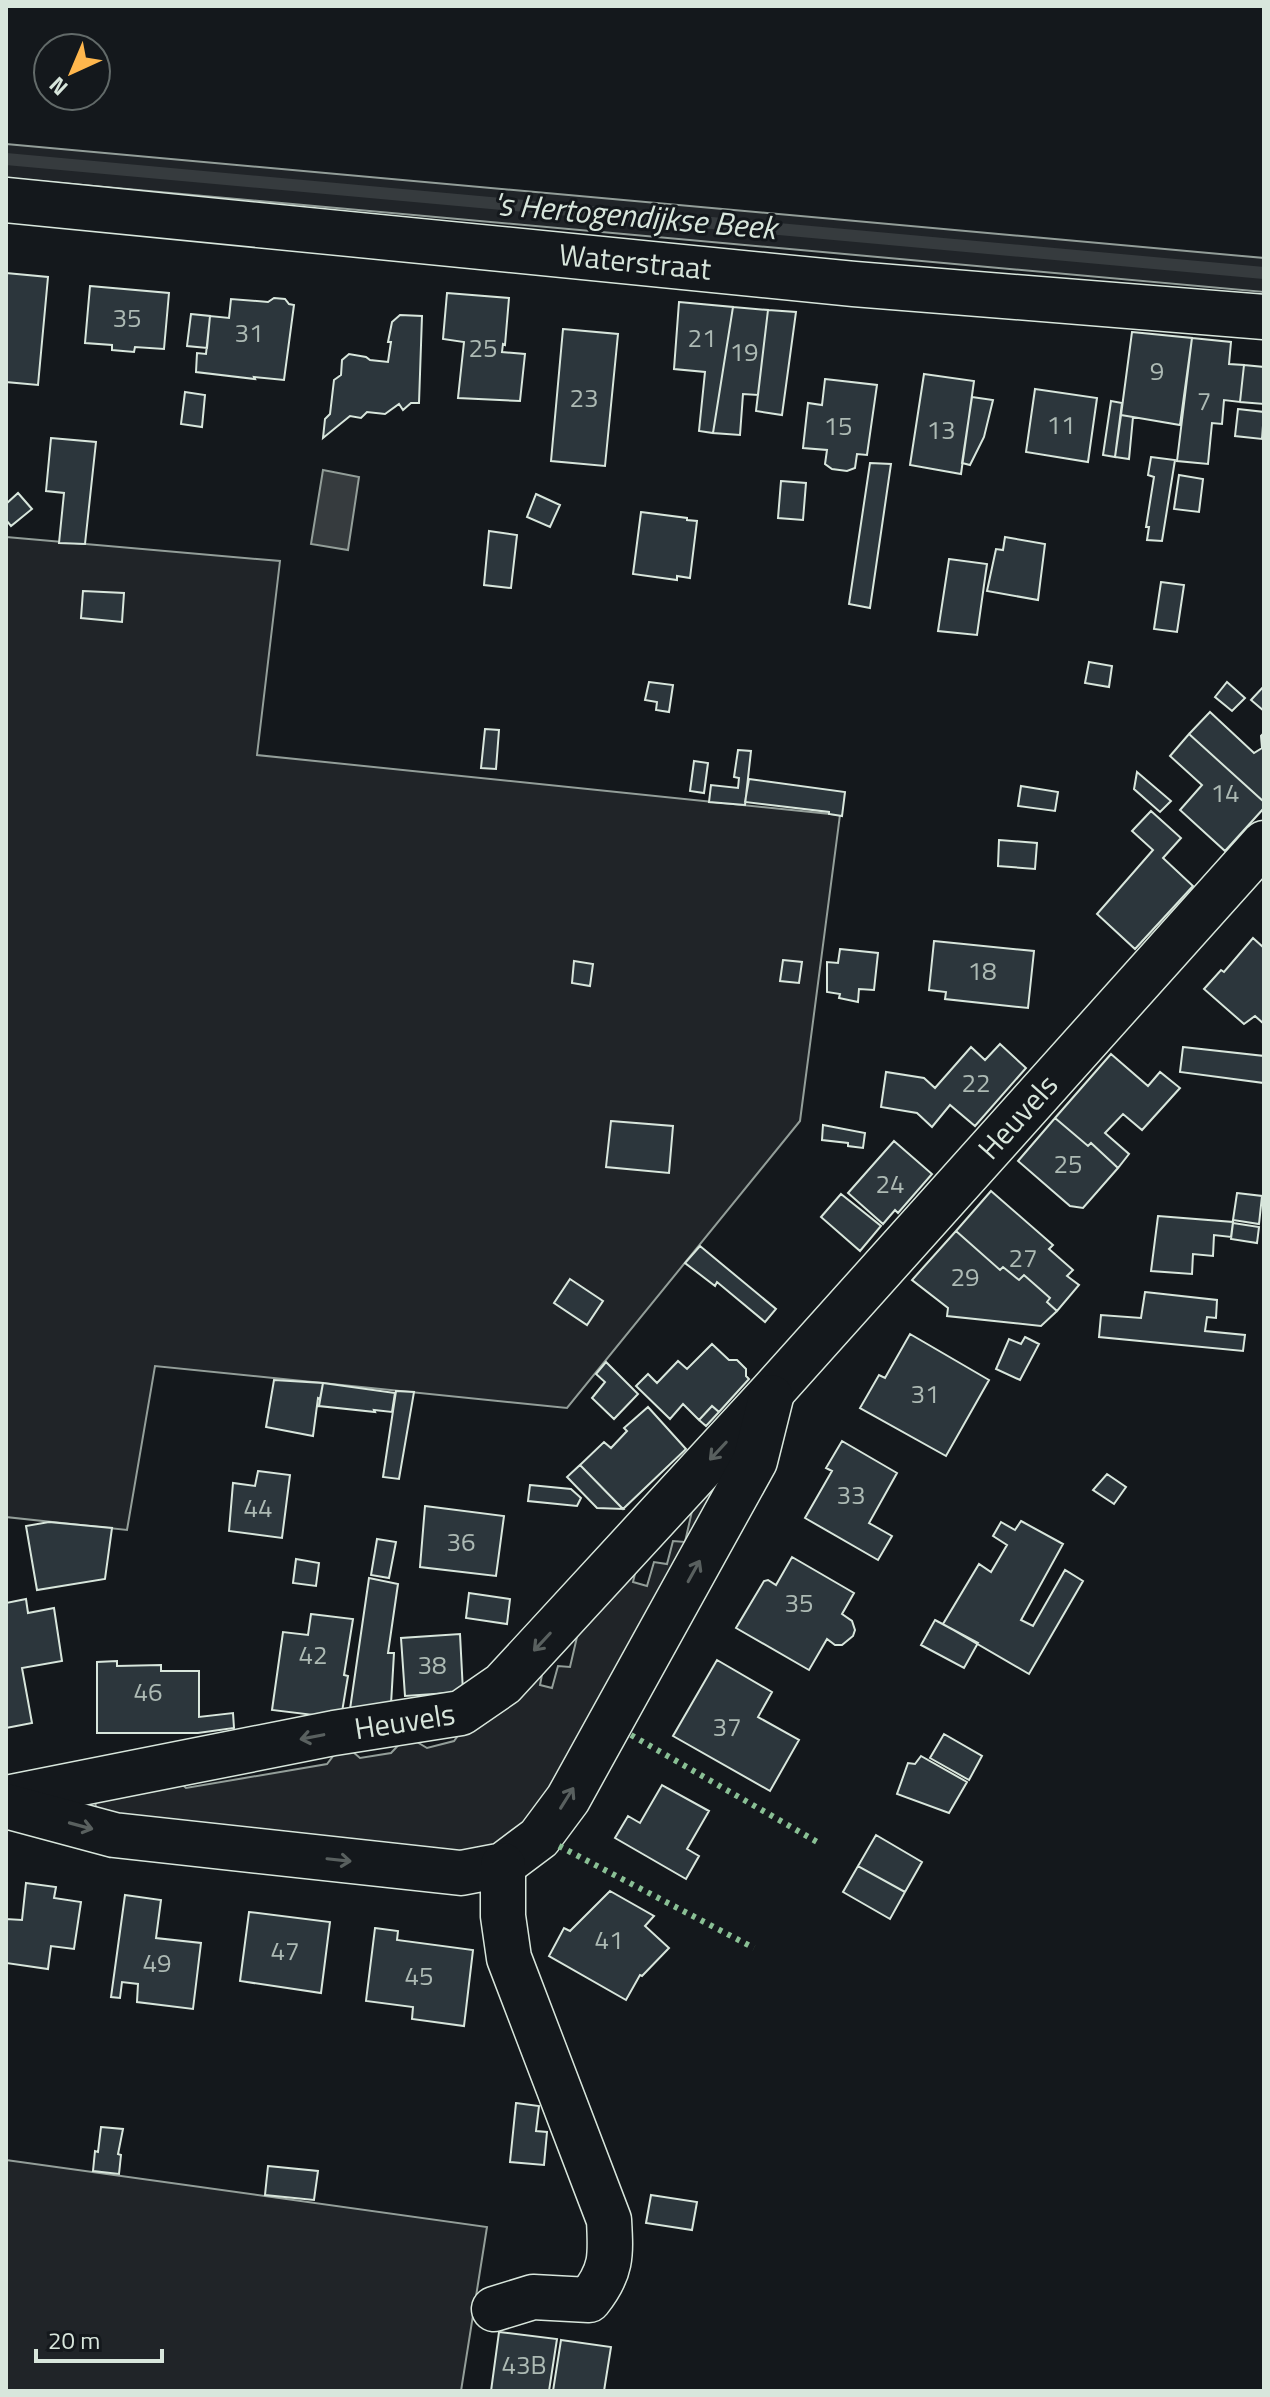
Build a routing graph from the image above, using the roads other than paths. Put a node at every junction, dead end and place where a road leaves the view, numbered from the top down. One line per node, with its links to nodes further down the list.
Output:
1 (6, 200): 2 (street, Waterstraat)
2 (1264, 317)
3 (1264, 843): 4 (street, Heuvels)
4 (771, 1393): 5 (street, Heuvels, one-way to 5); 7 (street, Heuvels, one-way to 4)
5 (6, 1798)
6 (6, 1806): 7 (street, Heuvels, one-way to 7)
7 (503, 1865): 8 (street)
8 (494, 2309)

